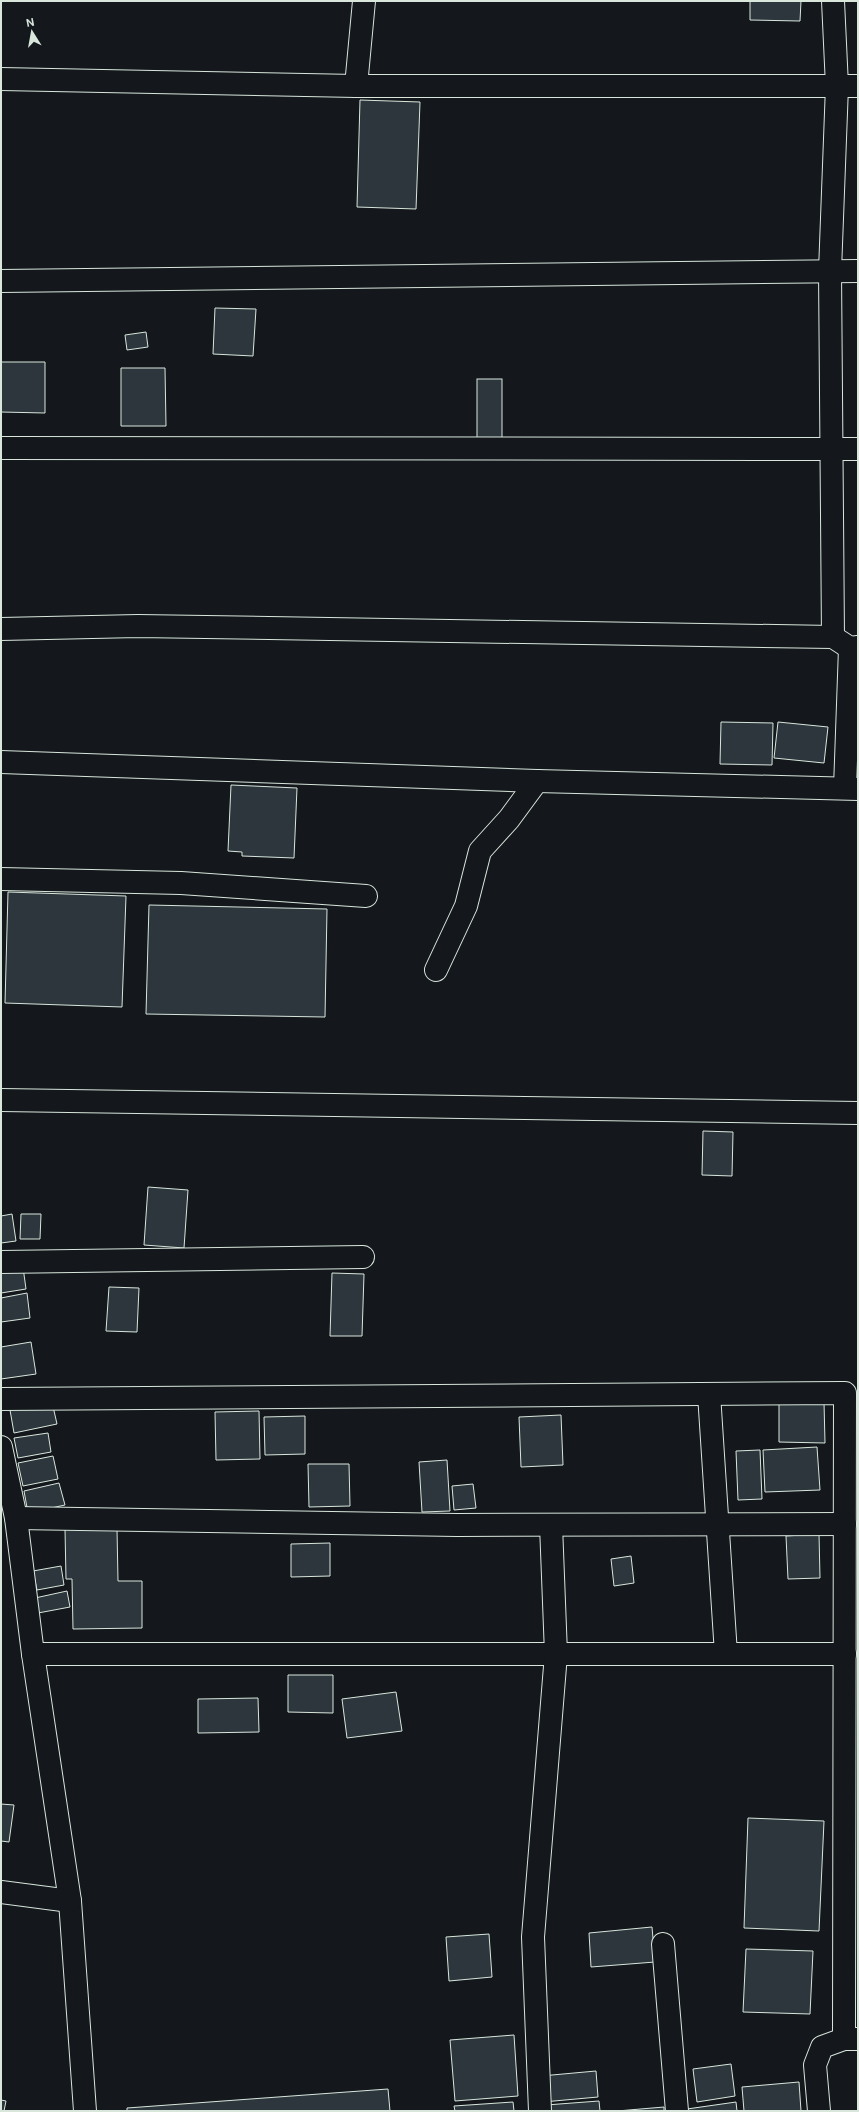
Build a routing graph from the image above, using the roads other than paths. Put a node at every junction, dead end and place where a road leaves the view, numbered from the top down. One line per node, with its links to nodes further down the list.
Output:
1 (364, 1): 4 (street)
2 (833, 1): 5 (street)
3 (1, 79): 4 (street)
4 (356, 86): 5 (street)
5 (836, 86): 6 (street); 7 (street)
6 (858, 86)
7 (830, 271): 8 (street); 9 (street); 12 (street)
8 (858, 271)
9 (1, 281)
10 (1, 448): 12 (street)
11 (858, 449): 12 (street)
12 (832, 450): 14 (street)
13 (1, 629): 14 (street)
14 (847, 644): 17 (street)
15 (1, 762): 16 (street)
16 (537, 781): 17 (street); 20 (street)
17 (852, 789)
18 (1, 879): 19 (street)
19 (366, 896)
20 (436, 970)
21 (1, 1100): 22 (street)
22 (858, 1113)
23 (363, 1257): 24 (street)
24 (1, 1262)
25 (852, 1393): 26 (street); 30 (street)
26 (709, 1394): 27 (street); 32 (street)
27 (1, 1399)
28 (1, 1447): 29 (street)
29 (16, 1518): 31 (street); 34 (street)
30 (845, 1524): 32 (street); 33 (street)
31 (551, 1525): 32 (street); 35 (street)
32 (718, 1525): 36 (street)
33 (851, 1573): 37 (street)
34 (33, 1654): 35 (street); 40 (street)
35 (556, 1654): 36 (street); 44 (street)
36 (726, 1654): 37 (street)
37 (845, 1654): 38 (street)
38 (851, 1688): 42 (street)
39 (1, 1892): 40 (street)
40 (70, 1901): 43 (street)
41 (663, 1944): 45 (street)
42 (851, 2039): 46 (street)
43 (85, 2111)
44 (540, 2111)
45 (677, 2111)
46 (819, 2111)

